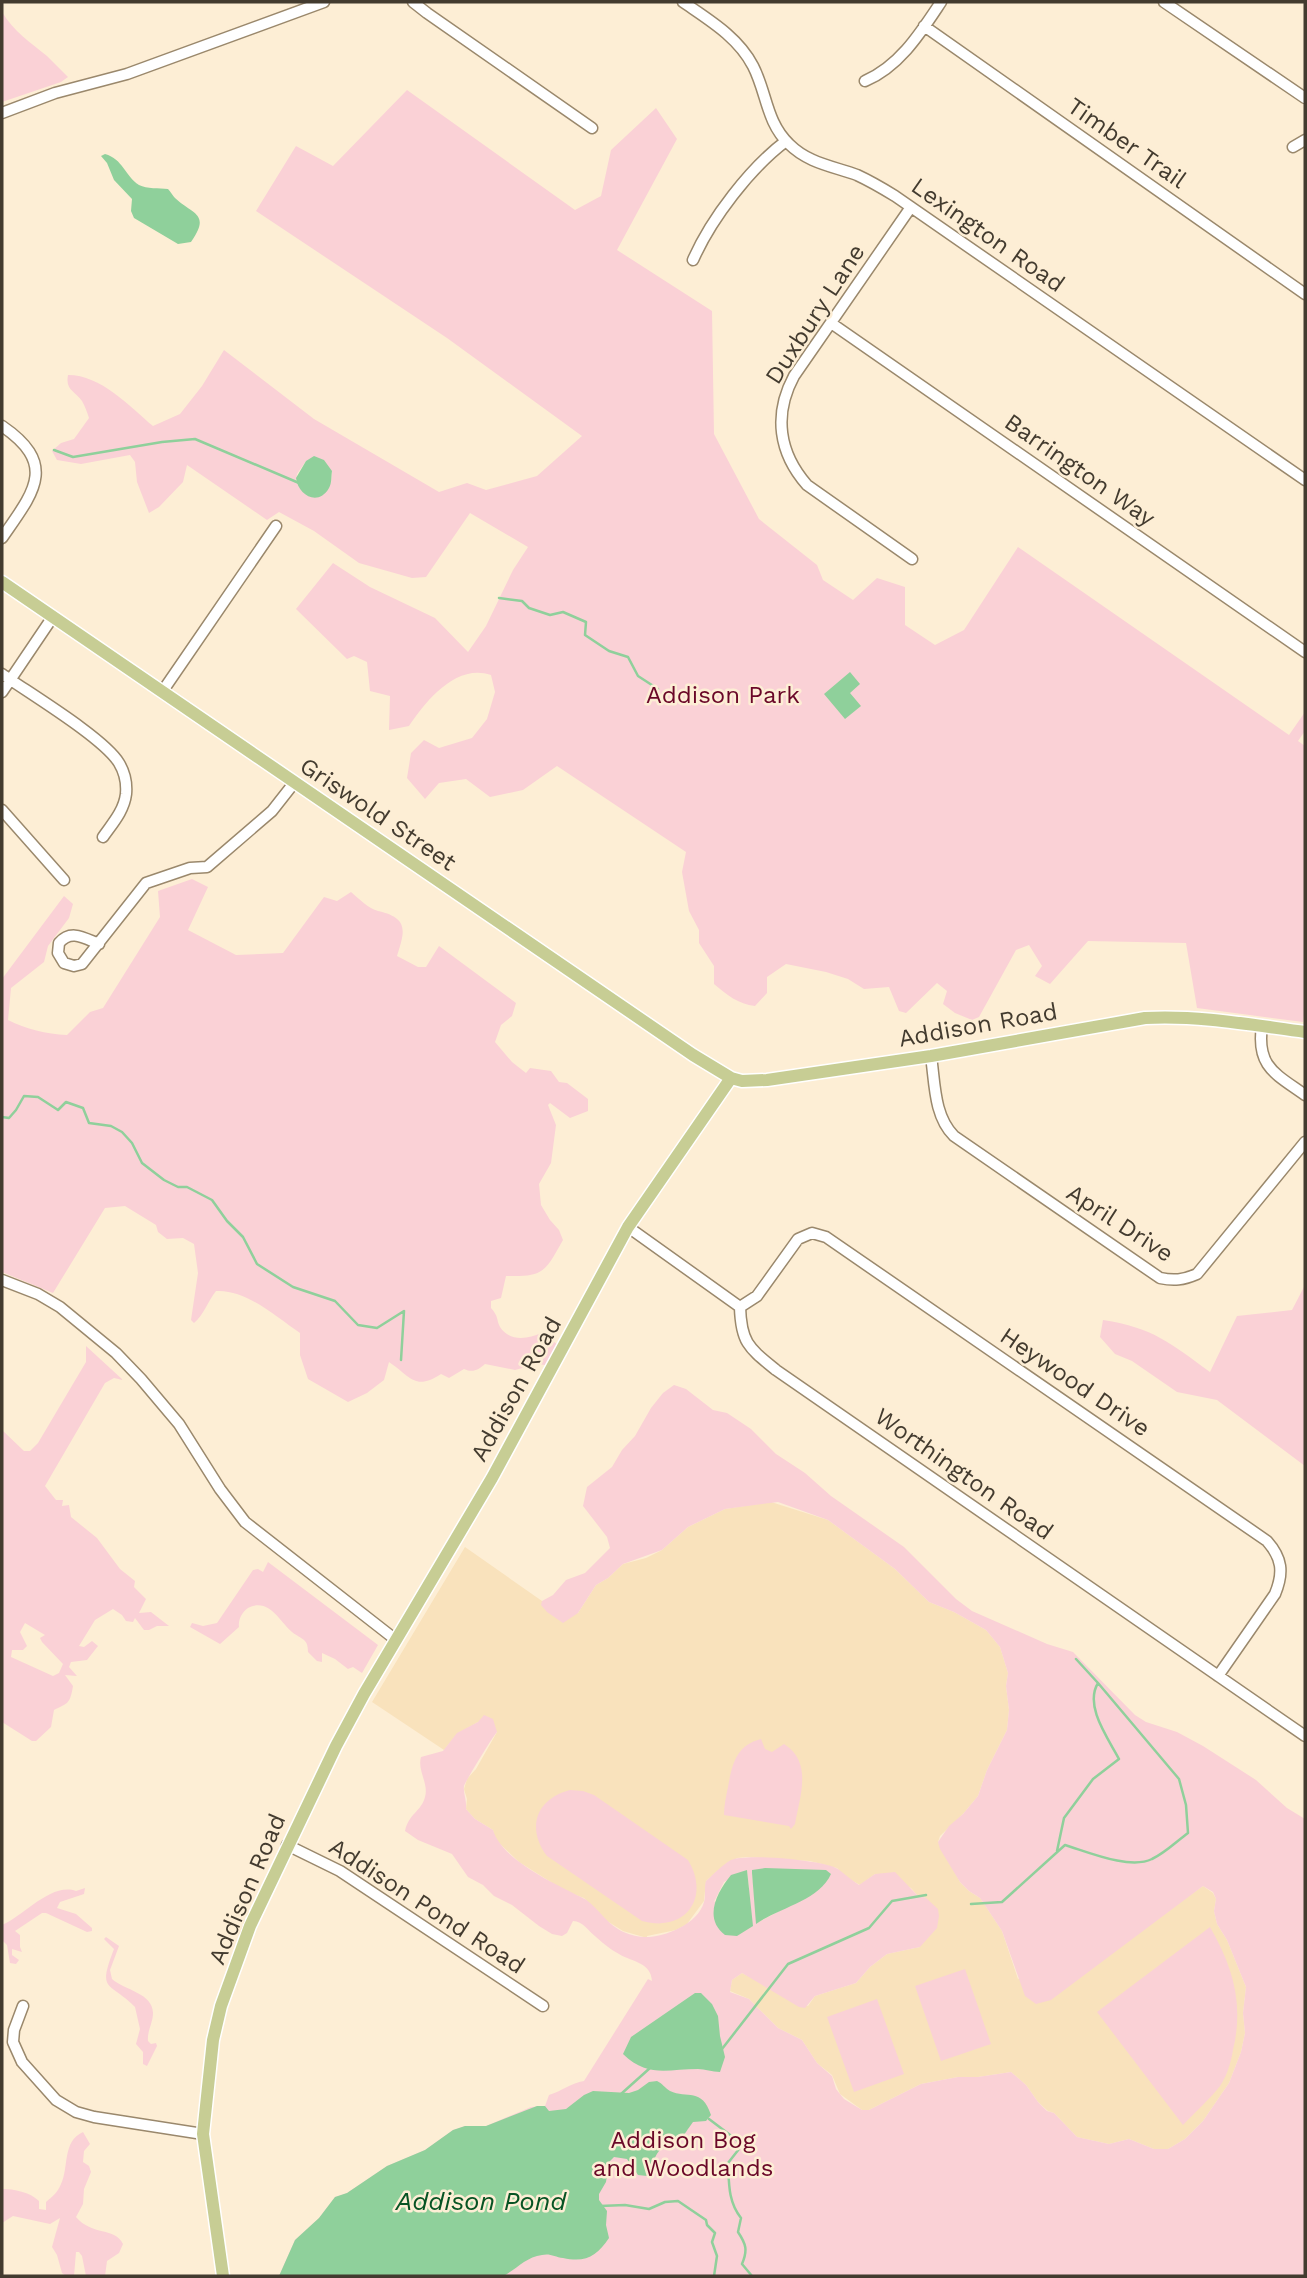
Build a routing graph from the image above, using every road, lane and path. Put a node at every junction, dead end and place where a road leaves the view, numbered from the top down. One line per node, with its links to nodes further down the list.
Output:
1 (324, 2): 9 (street)
2 (414, 2): 10 (street)
3 (682, 2): 12 (street, Lexington Road)
4 (941, 2): 6 (street)
5 (1164, 2): 8 (street)
6 (924, 26): 7 (street); 16 (street, Timber Trail)
7 (865, 81)
8 (1305, 98)
9 (2, 113)
10 (592, 128)
11 (1305, 140): 13 (street)
12 (786, 141): 14 (street, Lexington Road); 15 (street)
13 (1293, 147)
14 (911, 207): 17 (street, Duxbury Lane); 19 (street, Lexington Road)
15 (693, 260)
16 (1305, 294)
17 (831, 323): 22 (street, Duxbury Lane); 25 (street, Barrington Way)
18 (2, 426): 21 (street)
19 (1305, 480)
20 (276, 526): 28 (street)
21 (2, 538)
22 (912, 559)
23 (2, 582): 24 (main road, Griswold Street)
24 (52, 618): 26 (street); 28 (main road, Griswold Street)
25 (1305, 652)
26 (6, 677): 27 (street); 31 (street)
27 (2, 692)
28 (162, 692): 29 (main road, Griswold Street)
29 (294, 783): 33 (street); 37 (main road, Griswold Street)
30 (2, 810): 32 (street)
31 (103, 837)
32 (64, 880)
33 (99, 944)
34 (1262, 1026): 35 (main road, Addison Road); 36 (main road, Addison Road); 38 (street)
35 (1305, 1032)
36 (931, 1056): 37 (main road, Addison Road); 39 (street, April Drive)
37 (731, 1079): 40 (main road, Addison Road)
38 (1305, 1095)
39 (1305, 1142)
40 (628, 1227): 42 (street); 43 (main road, Addison Road)
41 (2, 1280): 43 (street)
42 (740, 1307): 44 (street, Worthington Road); 44 (street, Heywood Drive)
43 (397, 1640): 46 (main road, Addison Road)
44 (1218, 1676): 45 (street, Worthington Road)
45 (1305, 1736)
46 (287, 1845): 48 (street, Addison Pond Road); 49 (main road, Addison Road)
47 (23, 2006): 49 (street)
48 (543, 2006)
49 (203, 2134): 50 (main road, Addison Road)
50 (223, 2276)

